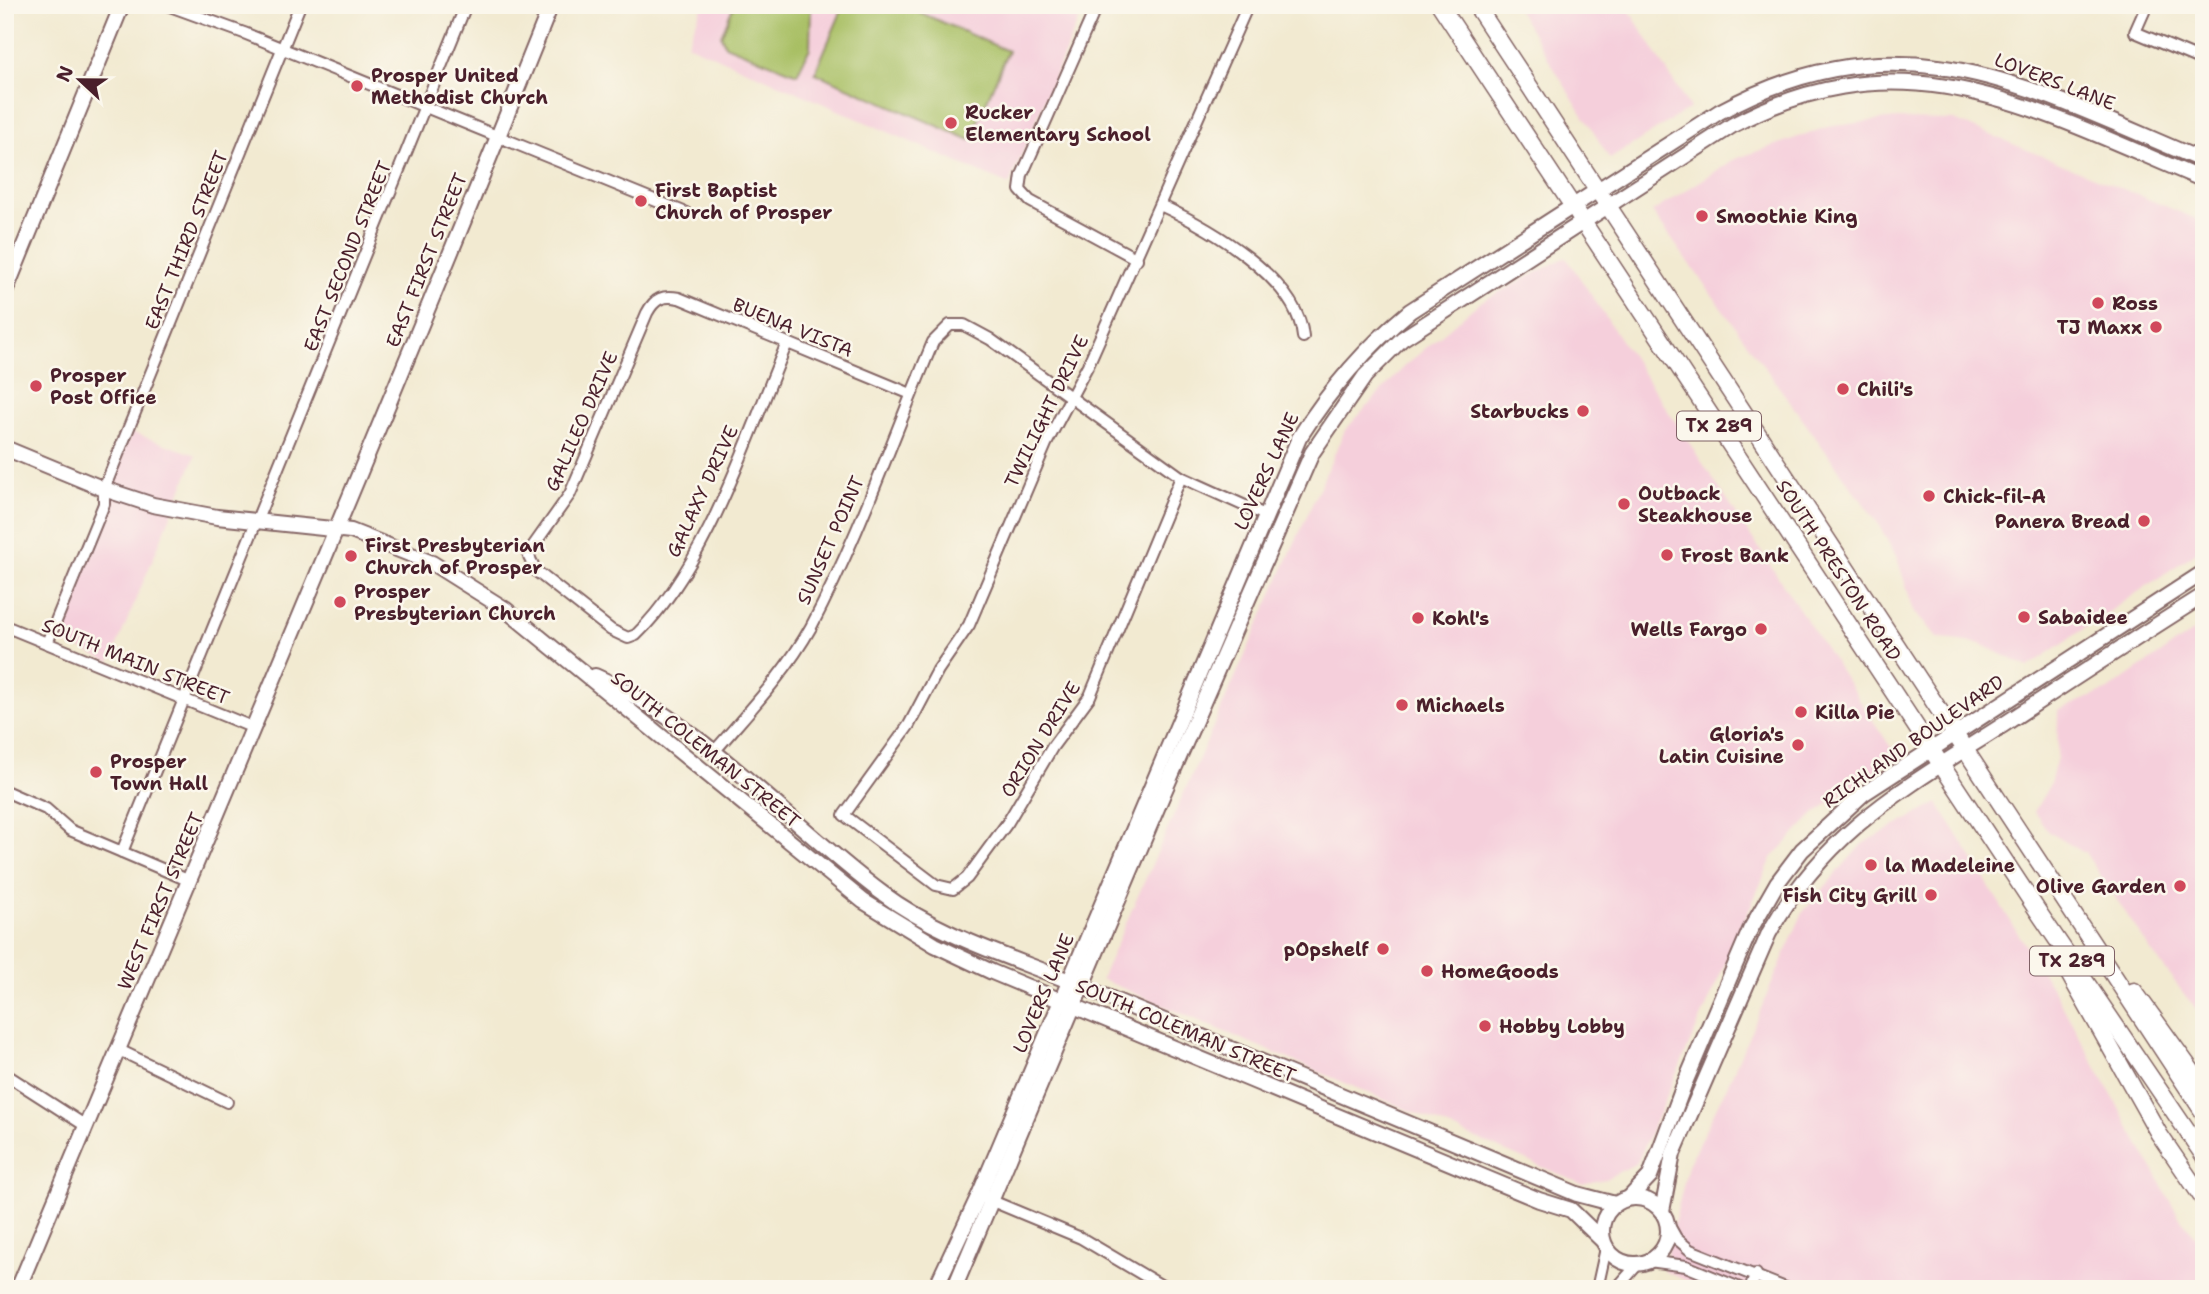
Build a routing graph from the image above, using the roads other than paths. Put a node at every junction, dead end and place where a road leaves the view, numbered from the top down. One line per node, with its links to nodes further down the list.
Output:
1 (122, 5): 24 (street)
2 (167, 5): 11 (street)
3 (300, 5): 11 (street, EAST THIRD STREET)
4 (466, 5): 13 (street, EAST SECOND STREET)
5 (551, 5): 14 (street, EAST FIRST STREET)
6 (1097, 5): 23 (street)
7 (1248, 5): 18 (street, TWILIGHT DRIVE)
8 (1440, 5): 19 (main road, SOUTH PRESTON ROAD / TX 289)
9 (1476, 5): 17 (main road, SOUTH PRESTON ROAD / TX 289)
10 (2147, 5): 12 (street)
11 (282, 49): 13 (street); 32 (street, EAST THIRD STREET)
12 (2204, 61)
13 (425, 108): 14 (street); 34 (street, EAST SECOND STREET)
14 (498, 136): 21 (street); 36 (street, EAST FIRST STREET)
15 (2204, 161): 17 (street, LOVERS LANE)
16 (2204, 180): 20 (street, LOVERS LANE)
17 (1597, 191): 19 (street, LOVERS LANE); 20 (main road, SOUTH PRESTON ROAD / TX 289)
18 (1160, 205): 23 (street, TWILIGHT DRIVE); 26 (street)
19 (1574, 205): 22 (main road, SOUTH PRESTON ROAD / TX 289); 33 (street, LOVERS LANE)
20 (1607, 206): 22 (street, LOVERS LANE); 47 (main road, SOUTH PRESTON ROAD / TX 289)
21 (685, 213)
22 (1584, 221): 35 (street, LOVERS LANE); 48 (main road, SOUTH PRESTON ROAD / TX 289)
23 (1137, 259): 29 (street, TWILIGHT DRIVE)
24 (7, 282)
25 (661, 297): 27 (street, BUENA VISTA); 42 (street, GALILEO DRIVE)
26 (1303, 337)
27 (787, 343): 28 (street, BUENA VISTA); 42 (street, GALAXY DRIVE)
28 (911, 394): 29 (street, SUNSET POINT); 50 (street, SUNSET POINT)
29 (1072, 398): 31 (street); 57 (street, TWILIGHT DRIVE)
30 (5, 448): 32 (street, SOUTH COLEMAN STREET)
31 (1181, 477): 33 (street); 57 (street, ORION DRIVE)
32 (104, 489): 34 (street, SOUTH COLEMAN STREET); 43 (street, EAST THIRD STREET)
33 (1265, 514): 35 (street); 54 (street, LOVERS LANE)
34 (259, 520): 36 (street, SOUTH COLEMAN STREET); 45 (street, EAST SECOND STREET)
35 (1282, 522): 54 (street, LOVERS LANE)
36 (334, 528): 44 (street, SOUTH COLEMAN STREET); 46 (street, WEST FIRST STREET)
37 (2204, 572): 39 (street, RICHLAND BOULEVARD)
38 (2204, 595): 41 (street, RICHLAND BOULEVARD)
39 (2133, 619): 41 (street); 47 (street, RICHLAND BOULEVARD)
40 (5, 626): 43 (street, SOUTH MAIN STREET)
41 (2143, 634): 49 (street, RICHLAND BOULEVARD)
42 (628, 638)
43 (47, 643): 45 (street, SOUTH MAIN STREET)
44 (574, 667): 50 (street, SOUTH COLEMAN STREET); 52 (street, SOUTH COLEMAN STREET)
45 (186, 700): 46 (street, SOUTH MAIN STREET); 55 (street, EAST SECOND STREET)
46 (254, 728): 56 (street, WEST FIRST STREET)
47 (1955, 734): 48 (street, RICHLAND BOULEVARD); 49 (main road, SOUTH PRESTON ROAD / TX 289)
48 (1932, 748): 51 (main road, SOUTH PRESTON ROAD / TX 289); 63 (street, RICHLAND BOULEVARD)
49 (1965, 749): 51 (street, RICHLAND BOULEVARD); 59 (main road, SOUTH PRESTON ROAD / TX 289)
50 (713, 753): 52 (street); 60 (street, SOUTH COLEMAN STREET)
51 (1942, 764): 58 (main road, SOUTH PRESTON ROAD / TX 289); 64 (street, RICHLAND BOULEVARD)
52 (700, 768): 61 (street, SOUTH COLEMAN STREET)
53 (5, 791): 55 (street)
54 (1157, 792): 60 (street, LOVERS LANE)
55 (122, 852): 56 (street)
56 (190, 881): 62 (street, WEST FIRST STREET)
57 (953, 889)
58 (2042, 916): 72 (main road, SOUTH PRESTON ROAD / TX 289); 77 (main road)
59 (2089, 936): 67 (main road); 70 (main road, SOUTH PRESTON ROAD / TX 289)
60 (1076, 984): 61 (street, LOVERS LANE); 65 (street, SOUTH COLEMAN STREET)
61 (1068, 1002): 68 (street, SOUTH COLEMAN STREET); 75 (street, LOVERS LANE)
62 (117, 1049): 69 (street); 71 (street, WEST FIRST STREET)
63 (1698, 1053): 64 (street); 76 (street, RICHLAND BOULEVARD)
64 (1715, 1059): 79 (street, RICHLAND BOULEVARD)
65 (1288, 1073): 68 (street); 73 (street, SOUTH COLEMAN STREET)
66 (5, 1074): 71 (street)
67 (2204, 1088)
68 (1280, 1091): 74 (street, SOUTH COLEMAN STREET)
69 (227, 1102)
70 (2204, 1112)
71 (86, 1126): 83 (street, WEST FIRST STREET)
72 (2204, 1156)
73 (1510, 1166): 74 (street); 78 (street, SOUTH COLEMAN STREET)
74 (1501, 1184): 80 (street, SOUTH COLEMAN STREET)
75 (986, 1198): 84 (street, LOVERS LANE); 85 (street, LOVERS LANE); 86 (street)
76 (1629, 1198): 78 (street); 79 (street)
77 (2204, 1200)
78 (1615, 1205): 80 (street)
79 (1664, 1217): 81 (street); 82 (street)
80 (1604, 1245): 81 (street); 87 (street)
81 (1644, 1262): 88 (street); 89 (street)
82 (1756, 1275): 90 (street); 91 (street)
83 (18, 1289)
84 (935, 1289)
85 (954, 1289)
86 (1167, 1289)
87 (1597, 1289)
88 (1616, 1289)
89 (1742, 1289)
90 (1750, 1289)
91 (1788, 1289)

